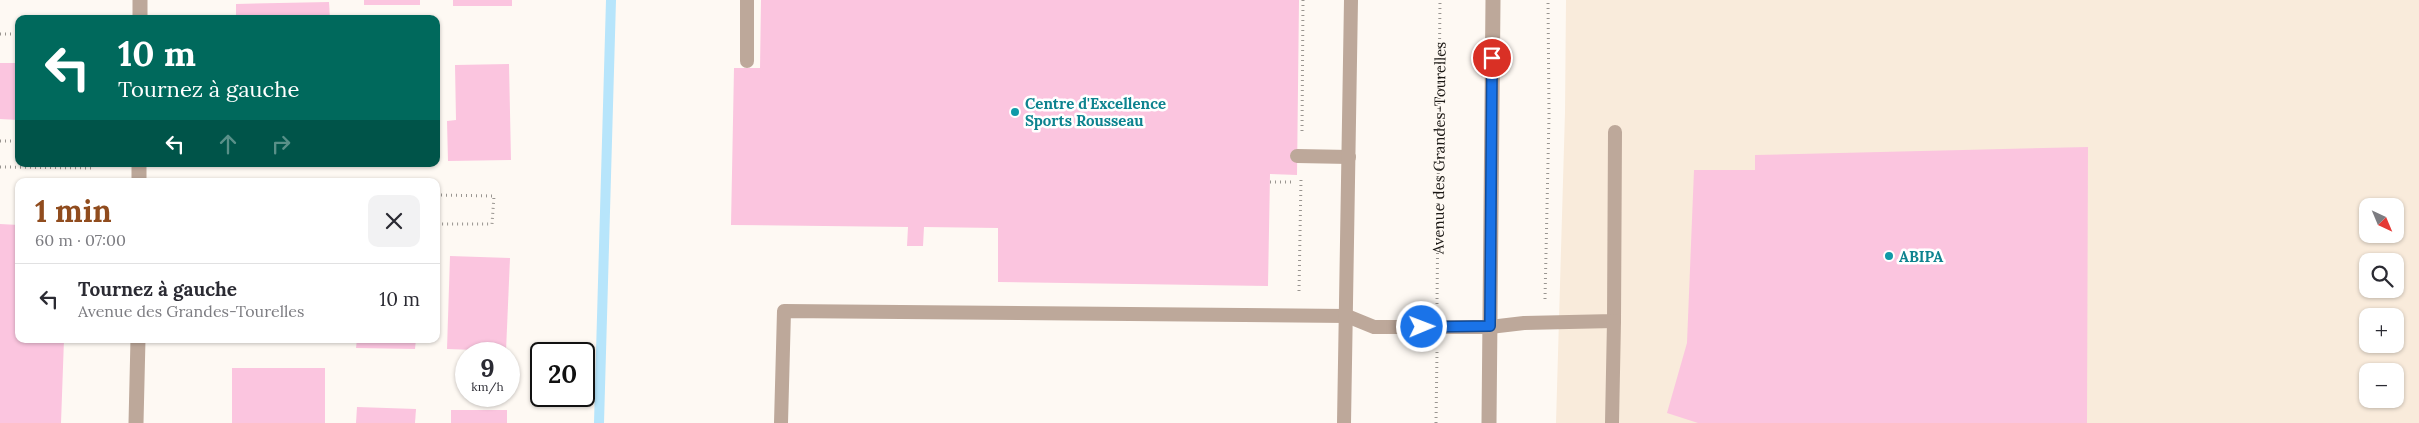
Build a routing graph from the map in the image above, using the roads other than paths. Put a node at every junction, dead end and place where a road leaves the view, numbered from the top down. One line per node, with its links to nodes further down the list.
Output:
1 (140, 0): 5 (street)
2 (748, 0): 6 (lane)
3 (1351, 0): 9 (lane)
4 (1492, 0): 12 (street)
5 (140, 15)
6 (747, 61)
7 (1616, 132): 11 (lane)
8 (1297, 156): 9 (lane)
9 (1349, 157): 10 (lane)
10 (1347, 316): 12 (lane); 15 (lane); 16 (lane)
11 (1614, 321): 12 (lane); 18 (lane)
12 (1490, 326): 17 (street)
13 (138, 343): 14 (street)
14 (136, 423)
15 (782, 423)
16 (1344, 423)
17 (1489, 423)
18 (1612, 423)

